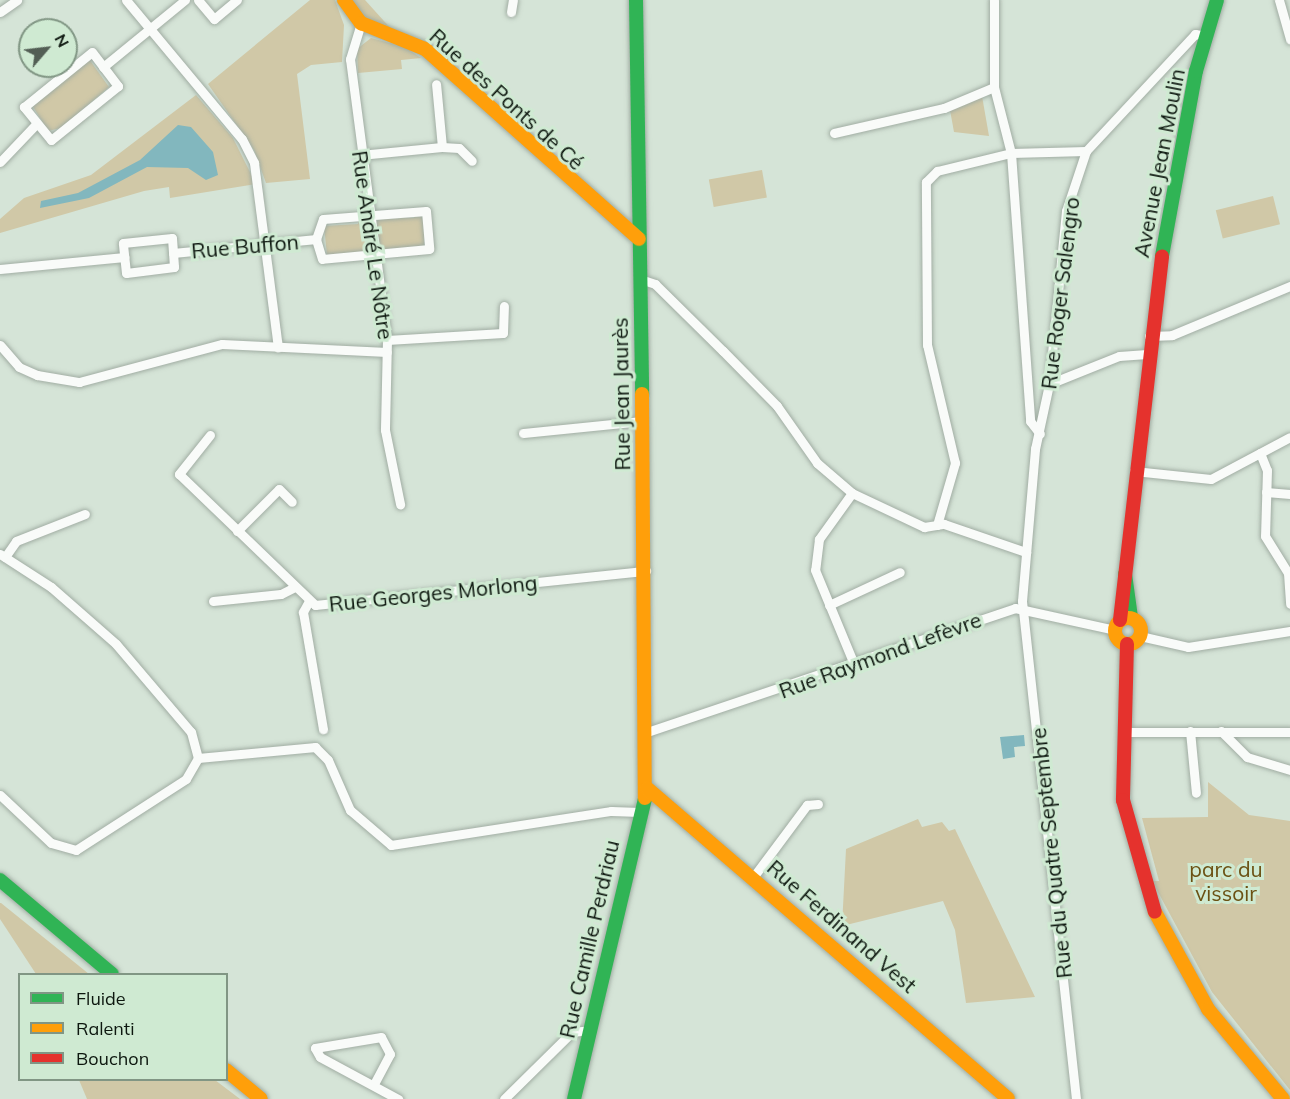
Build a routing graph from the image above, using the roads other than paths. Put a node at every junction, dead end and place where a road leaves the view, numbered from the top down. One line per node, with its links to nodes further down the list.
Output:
1 (16, 0): 12 (street)
2 (126, 0): 15 (street)
3 (185, 0): 15 (street)
4 (198, 0): 5 (street)
5 (237, 0)
6 (344, 0): 14 (street)
7 (513, 0): 13 (street)
8 (636, 0): 31 (street, Rue Jean Jaurès)
9 (994, 0): 20 (street)
10 (1217, 0): 16 (street, Avenue Jean Moulin)
11 (1279, 0): 17 (street)
12 (0, 12)
13 (511, 12)
14 (361, 23): 26 (street, Rue André Le Nôtre); 31 (street, Rue des Ponts de Cé)
15 (151, 30): 18 (street); 32 (street)
16 (1207, 36): 24 (street, Rue Roger Salengro); 40 (street, Avenue Jean Moulin)
17 (1290, 39)
18 (104, 67): 21 (street); 21 (street)
19 (436, 84): 23 (street)
20 (994, 87): 22 (street); 25 (street)
21 (36, 124): 28 (street)
22 (834, 133)
23 (442, 147): 26 (street); 27 (street)
24 (1086, 151): 25 (street); 46 (street, Rue Roger Salengro)
25 (1011, 153): 49 (street); 60 (street)
26 (360, 155): 29 (street, Rue André Le Nôtre)
27 (472, 161)
28 (0, 162)
29 (366, 216): 30 (street, Rue Buffon); 34 (street, Rue André Le Nôtre); 34 (street, Rue Buffon)
30 (316, 239): 32 (street, Rue Buffon); 34 (street, Rue Buffon)
31 (639, 239): 37 (street, Rue Jean Jaurès)
32 (267, 244): 33 (street, Rue Buffon); 43 (street)
33 (173, 253): 35 (street, Rue Buffon); 35 (street, Rue Buffon)
34 (377, 255): 41 (street, Rue André Le Nôtre)
35 (124, 257): 36 (street)
36 (0, 269)
37 (640, 279): 47 (street, Rue Jean Jaurès); 55 (street)
38 (1290, 286): 40 (street)
39 (504, 306): 41 (street)
40 (1149, 336): 45 (street, Avenue Jean Moulin)
41 (387, 340): 44 (street, Rue André Le Nôtre)
42 (0, 345): 43 (street)
43 (278, 347): 44 (street)
44 (387, 352): 58 (street, Rue André Le Nôtre)
45 (1147, 354): 46 (street); 53 (street, Avenue Jean Moulin)
46 (1049, 384): 49 (street, Rue Roger Salengro)
47 (642, 421): 48 (street); 64 (street, Rue Jean Jaurès)
48 (523, 433)
49 (1040, 434): 62 (street, Rue Roger Salengro)
50 (210, 435): 61 (street, Rue Georges Morlong)
51 (1290, 437): 52 (street)
52 (1260, 453): 53 (street); 54 (street)
53 (1134, 471): 72 (street, Avenue Jean Moulin)
54 (1266, 492): 56 (street); 69 (street)
55 (852, 493): 60 (street); 70 (street)
56 (1290, 494)
57 (292, 502): 61 (street)
58 (400, 504)
59 (86, 514): 63 (street)
60 (937, 525): 62 (street)
61 (237, 531): 66 (street, Rue Georges Morlong)
62 (1026, 552): 71 (street, Rue Roger Salengro)
63 (2, 556): 83 (street)
64 (646, 572): 68 (street, Rue Georges Morlong); 80 (street, Rue Jean Jaurès)
65 (900, 572): 70 (street)
66 (295, 587): 67 (street); 68 (street, Rue Georges Morlong)
67 (213, 601)
68 (309, 601): 77 (street)
69 (1290, 604)
70 (830, 605): 76 (street)
71 (1023, 608): 72 (street); 76 (street, Rue Raymond Lefèvre); 101 (street, Rue du Quatre Septembre)
72 (1122, 623): 74 (street, Avenue Jean Moulin); 75 (street)
73 (1290, 631): 74 (street)
74 (1140, 636): 75 (street)
75 (1127, 644): 81 (street)
76 (854, 664): 80 (street, Rue Raymond Lefèvre)
77 (323, 729)
78 (1190, 731): 79 (street); 81 (street); 86 (street)
79 (1221, 731): 82 (street); 84 (street)
80 (648, 732): 85 (street, Rue Jean Jaurès)
81 (1122, 732): 102 (street)
82 (1290, 732)
83 (198, 758): 87 (street); 89 (street)
84 (1290, 770)
85 (647, 788): 89 (street, Rue Camille Perdriau); 90 (street, Rue Ferdinand Vest)
86 (1196, 793)
87 (0, 795)
88 (818, 804): 90 (street)
89 (640, 812): 93 (street, Rue Camille Perdriau)
90 (754, 876): 100 (street, Rue Ferdinand Vest)
91 (0, 880): 92 (street)
92 (110, 973)
93 (590, 1030): 98 (street); 99 (street, Rue Camille Perdriau)
94 (228, 1072): 96 (street)
95 (374, 1084): 95 (street); 97 (street)
96 (261, 1099)
97 (398, 1099)
98 (504, 1099)
99 (574, 1099)
100 (1008, 1099)
101 (1076, 1099)
102 (1282, 1099)

